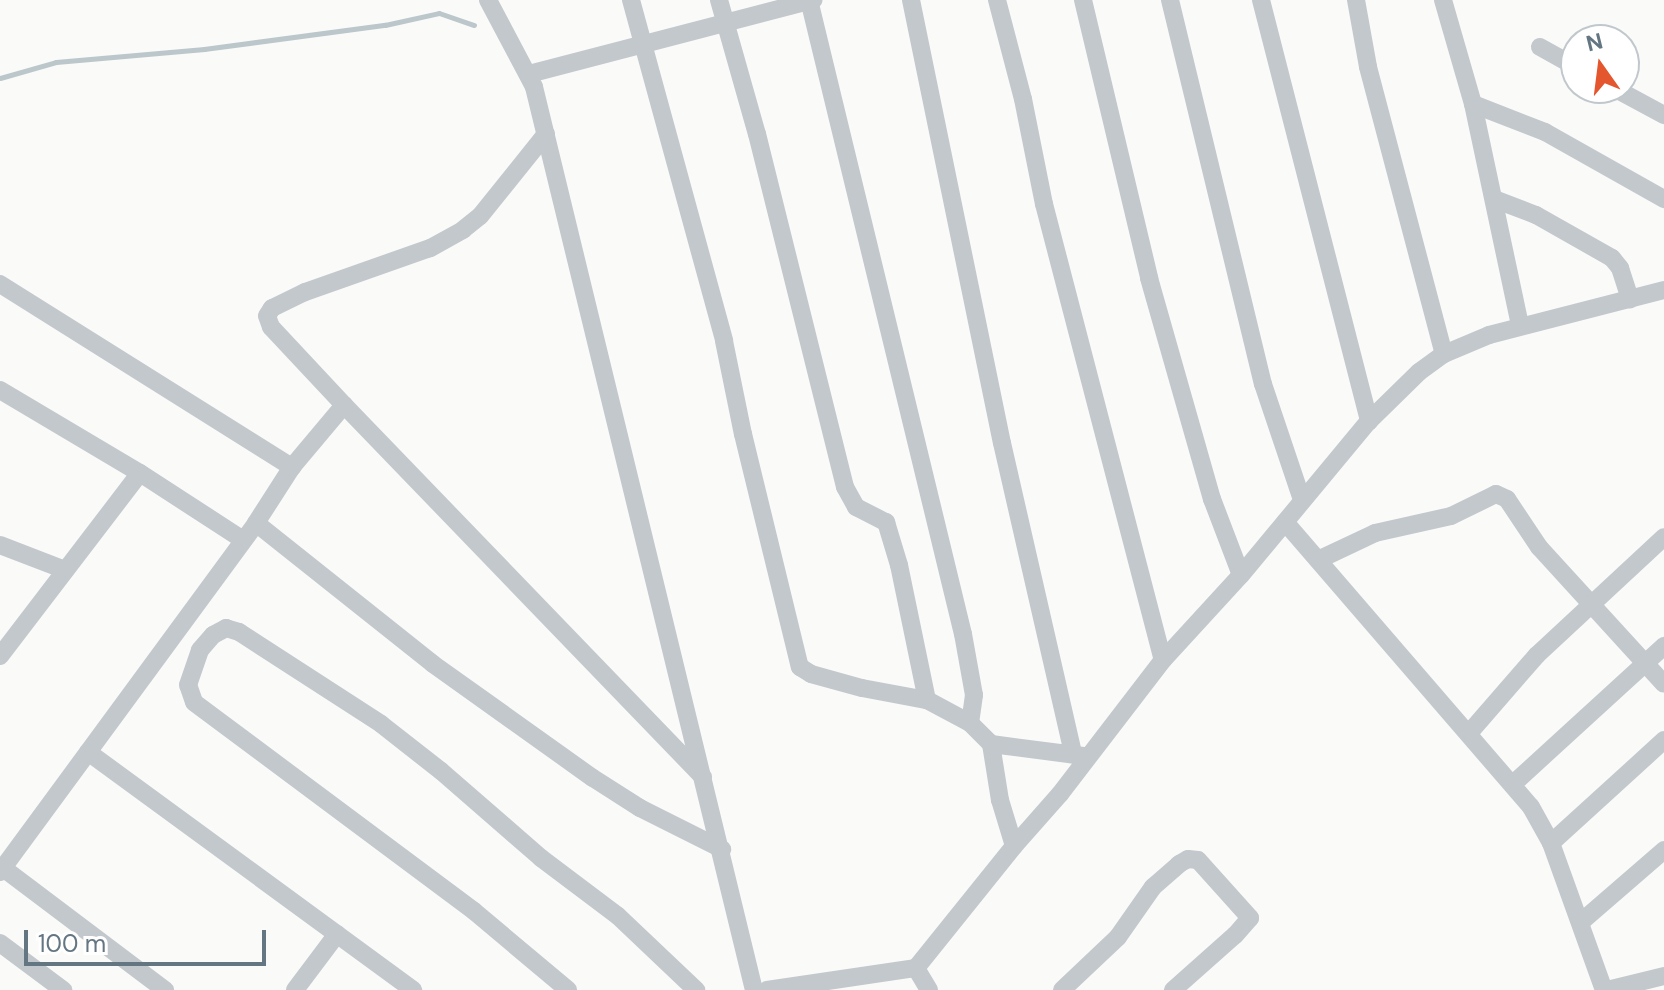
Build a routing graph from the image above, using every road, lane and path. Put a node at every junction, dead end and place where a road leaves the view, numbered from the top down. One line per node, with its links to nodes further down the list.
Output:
1 (488, 0): 16 (street)
2 (631, 0): 13 (street)
3 (719, 0): 12 (street)
4 (811, 0): 12 (street); 49 (street)
5 (911, 0): 54 (street)
6 (997, 0): 45 (street)
7 (1083, 0): 41 (street)
8 (1170, 0): 33 (street)
9 (1261, 0): 30 (street)
10 (1356, 0): 27 (street)
11 (1443, 0): 18 (street)
12 (726, 23): 13 (street); 48 (street)
13 (643, 42): 16 (street); 48 (street)
14 (1540, 47): 15 (street)
15 (1560, 58)
16 (529, 74): 20 (street)
17 (1640, 102): 19 (street)
18 (1473, 104): 21 (street); 22 (street)
19 (1664, 115)
20 (546, 134): 29 (street); 55 (street)
21 (1494, 199): 25 (street); 26 (street)
22 (1664, 199)
23 (0, 284): 31 (street)
24 (1664, 290): 25 (street)
25 (1630, 299): 26 (street)
26 (1520, 325): 27 (street)
27 (1444, 354): 30 (street)
28 (0, 390): 32 (street)
29 (344, 405): 31 (street); 55 (street)
30 (1369, 421): 33 (street)
31 (292, 467): 35 (street)
32 (140, 473): 37 (street); 40 (street)
33 (1302, 500): 34 (street)
34 (1285, 522): 39 (street); 41 (street)
35 (256, 523): 37 (street); 59 (street)
36 (1664, 537): 42 (street)
37 (243, 540): 53 (street)
38 (0, 545): 40 (street)
39 (1318, 560): 42 (street); 50 (street)
40 (65, 570): 44 (street)
41 (1241, 575): 45 (street)
42 (1590, 605): 46 (street); 50 (street)
43 (1664, 646): 46 (street)
44 (0, 656)
45 (1163, 660): 54 (street)
46 (1647, 662): 47 (street); 56 (street)
47 (1664, 684)
48 (927, 700): 49 (street)
49 (970, 723): 52 (street)
50 (1470, 732): 56 (street)
51 (1664, 740): 57 (street)
52 (991, 744): 54 (street); 58 (street)
53 (88, 752): 61 (street); 63 (street)
54 (1081, 755): 58 (street)
55 (705, 779): 59 (street)
56 (1513, 784): 57 (street)
57 (1551, 843): 62 (street)
58 (1014, 846): 65 (street)
59 (722, 849): 74 (street)
60 (1664, 850): 62 (street)
61 (1, 870): 69 (street)
62 (1581, 922): 79 (street)
63 (337, 934): 70 (street); 71 (street)
64 (0, 943): 68 (street)
65 (916, 968): 75 (street); 76 (street)
66 (1664, 976): 67 (street)
67 (1639, 986): 79 (street)
68 (63, 990)
69 (165, 990)
70 (295, 990)
71 (413, 990)
72 (568, 990): 73 (street)
73 (696, 990)
74 (754, 990)
75 (767, 990)
76 (929, 990)
77 (1062, 990): 78 (street)
78 (1173, 990)
79 (1606, 990)

